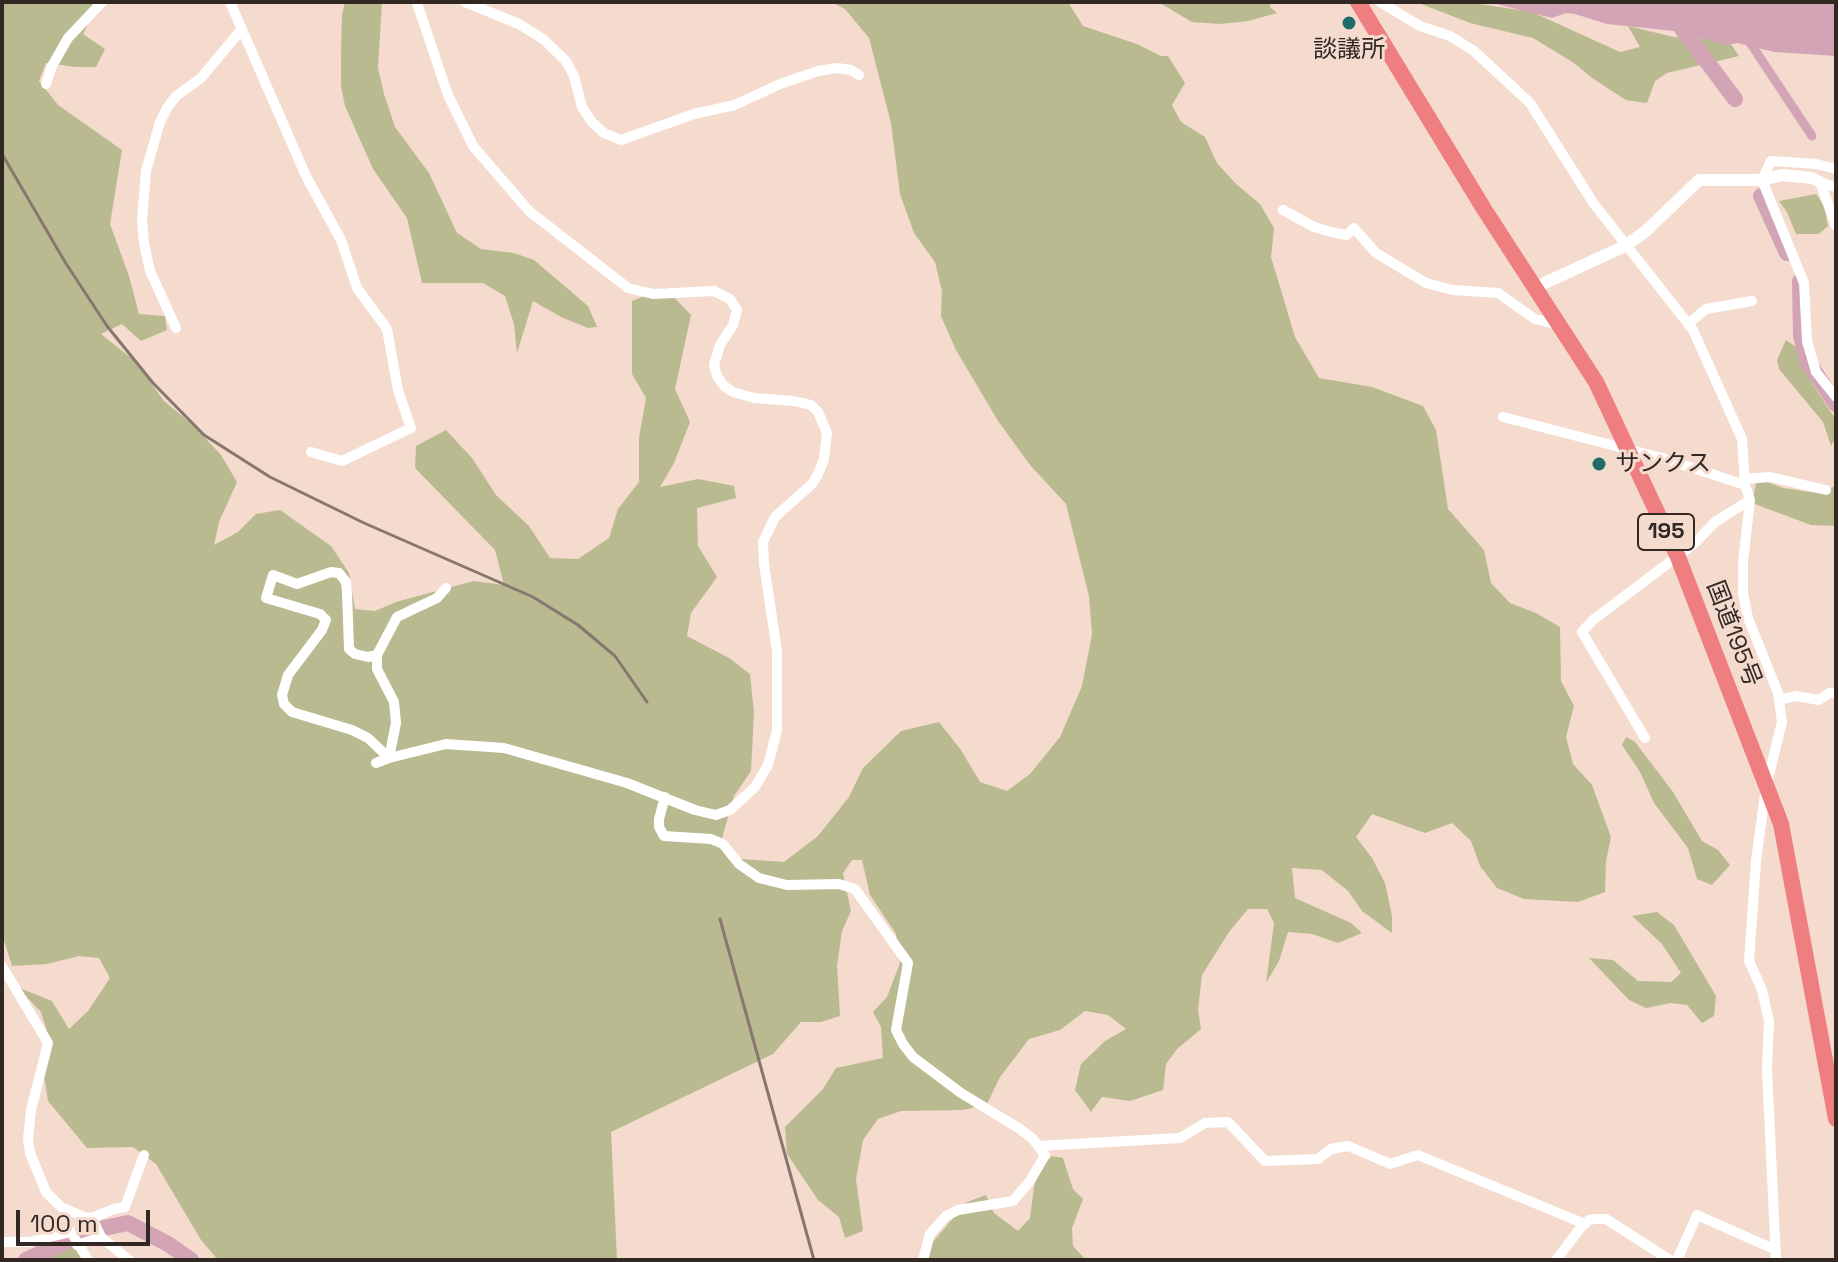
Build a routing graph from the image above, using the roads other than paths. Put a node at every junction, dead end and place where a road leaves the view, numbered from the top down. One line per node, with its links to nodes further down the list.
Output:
1 (102, 2): 10 (street)
2 (230, 2): 8 (street)
3 (408, 2): 4 (street)
4 (419, 2): 39 (street)
5 (465, 2): 9 (street)
6 (1358, 2): 18 (highway, 国道195号 / 195)
7 (1380, 2): 17 (street)
8 (241, 30): 22 (street); 26 (street)
9 (859, 75)
10 (46, 84)
11 (1836, 169): 12 (street)
12 (1762, 180): 13 (street); 17 (street); 23 (street)
13 (1820, 182): 14 (street); 16 (street)
14 (1836, 187)
15 (1283, 210): 21 (street)
16 (1836, 226)
17 (1625, 246): 18 (street); 20 (street)
18 (1536, 287): 21 (highway, 国道195号 / 195)
19 (1752, 301): 20 (street)
20 (1688, 324): 27 (street)
21 (1561, 326): 25 (highway, 国道195号 / 195)
22 (176, 328)
23 (1836, 397)
24 (1503, 417): 25 (street)
25 (1628, 448): 27 (street); 30 (highway, 国道195号 / 195)
26 (311, 452)
27 (1745, 482): 28 (street); 29 (street)
28 (1826, 490)
29 (1750, 500): 30 (street); 34 (street)
30 (1678, 557): 35 (street); 38 (highway, 国道195号 / 195)
31 (446, 588): 32 (street)
32 (377, 655): 36 (street); 36 (street)
33 (1836, 693): 34 (street)
34 (1779, 700): 38 (street)
35 (1645, 738)
36 (389, 758): 37 (street); 39 (street)
37 (376, 763)
38 (1766, 787): 41 (highway, 国道195号 / 195); 49 (street)
39 (665, 797): 42 (street)
40 (2, 966): 44 (street)
41 (1836, 1119)
42 (1038, 1146): 45 (street); 52 (street)
43 (144, 1155): 44 (street)
44 (92, 1218): 46 (street)
45 (1585, 1224): 53 (street); 54 (street)
46 (100, 1235): 48 (street); 51 (street)
47 (2, 1242): 48 (street)
48 (77, 1245): 50 (street)
49 (1776, 1255): 55 (street)
50 (88, 1260)
51 (129, 1260)
52 (923, 1260)
53 (1556, 1260)
54 (1670, 1260)
55 (1677, 1260)

